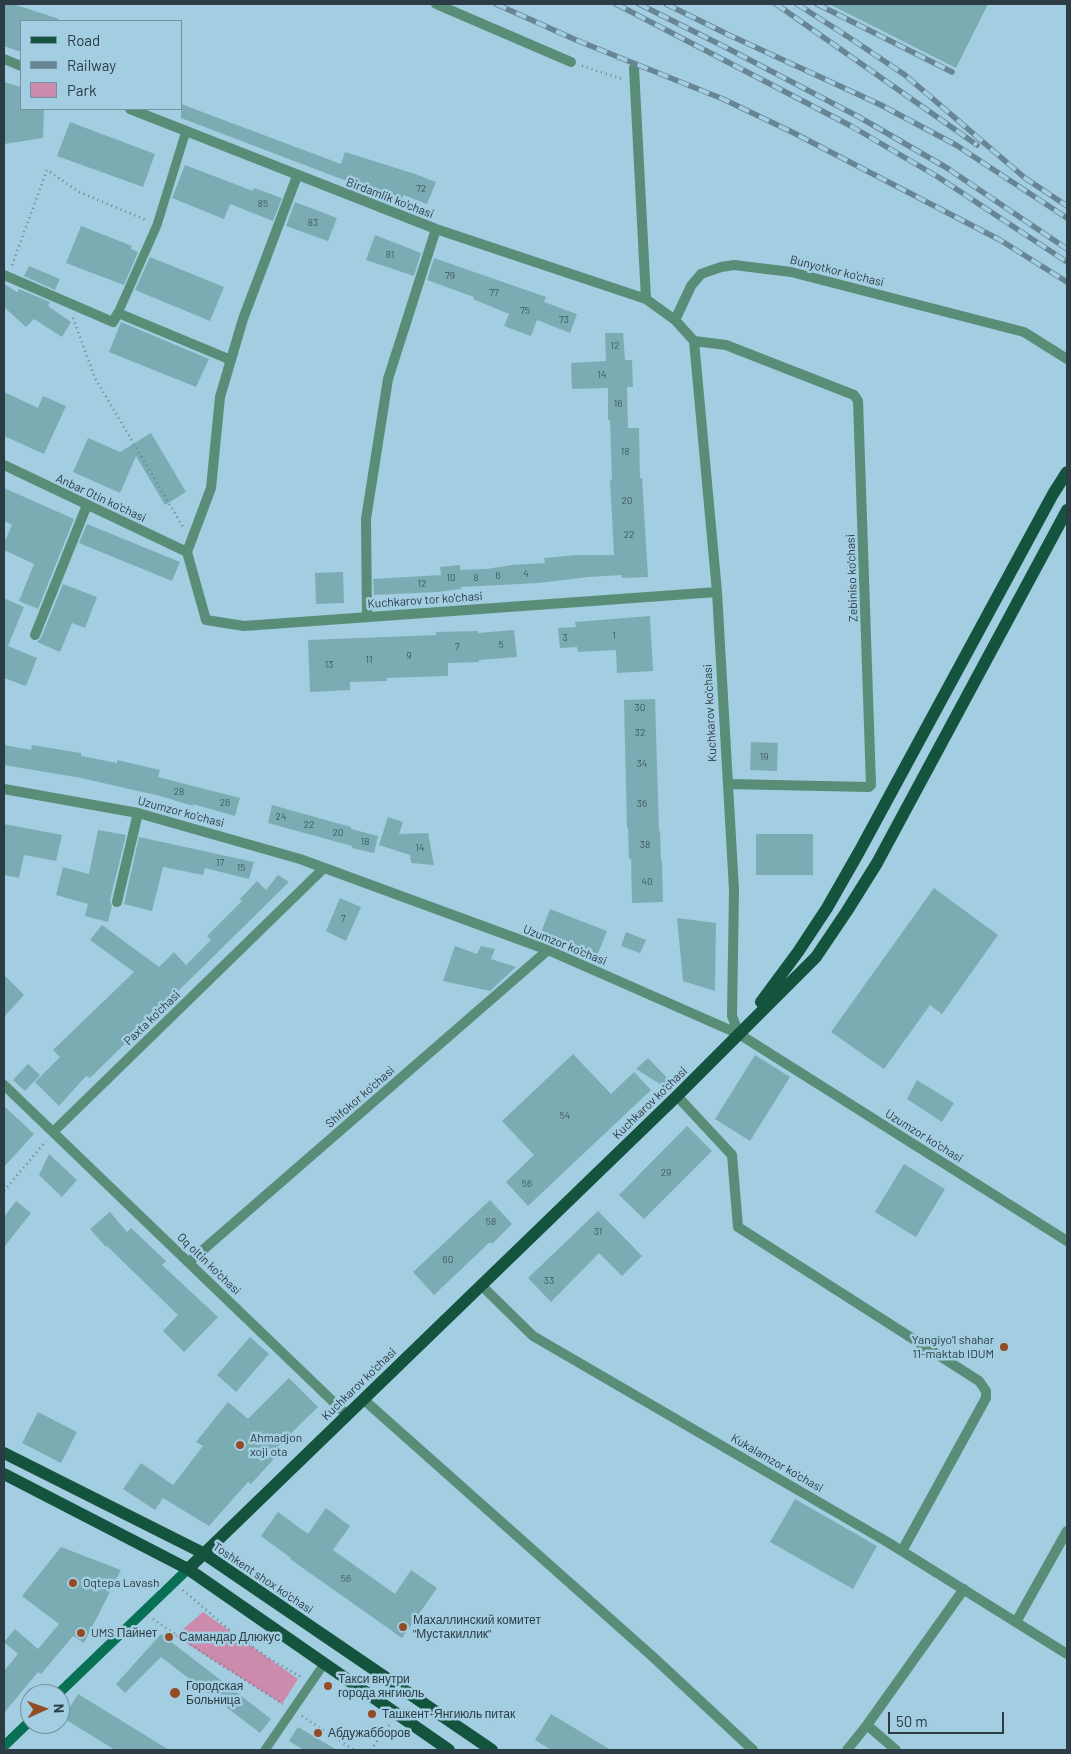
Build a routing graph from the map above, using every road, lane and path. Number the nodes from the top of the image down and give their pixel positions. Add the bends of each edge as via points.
1 (436, 4) edge
2 (4, 59) edge
3 (571, 62) joint
4 (20, 66) edge
5 (634, 68) dead end
6 (635, 84) junction
7 (133, 110) edge
8 (186, 131) junction
9 (297, 176) junction
10 (156, 225) junction
11 (436, 229) junction
12 (6, 276) edge
13 (646, 299) junction
14 (68, 302) junction
15 (118, 313) junction
16 (675, 320) junction
17 (694, 341) junction
18 (1067, 359) edge
19 (231, 360) junction
20 (4, 465) edge
21 (1067, 472) edge
22 (88, 505) junction
23 (1067, 510) edge
24 (191, 542) junction
25 (187, 552) junction
26 (717, 592) junction
27 (367, 617) junction
28 (35, 635) dead end
29 (728, 784) junction
30 (4, 789) edge
31 (138, 813) junction
32 (324, 868) junction
33 (117, 902) dead end
34 (548, 950) junction
35 (739, 1034) junction
36 (4, 1085) edge
37 (677, 1096) junction
38 (53, 1132) junction
39 (4, 1191) edge
40 (1067, 1241) edge
41 (189, 1262) junction
42 (482, 1286) junction
43 (363, 1399) junction
44 (347, 1415) junction
45 (4, 1453) edge
46 (4, 1474) edge
47 (1067, 1531) edge
48 (902, 1551) junction
49 (203, 1553) junction
50 (188, 1569) junction
51 (174, 1582) junction
52 (964, 1589) junction
53 (144, 1613) junction
54 (1016, 1622) junction
55 (1067, 1654) edge
56 (324, 1664) junction
57 (311, 1683) junction
58 (69, 1684) edge
59 (292, 1710) junction
60 (396, 1714) junction
61 (867, 1725) junction
62 (20, 1731) edge
63 (4, 1746) edge
64 (265, 1750) edge
65 (354, 1750) edge
66 (371, 1750) edge
67 (449, 1750) edge
68 (492, 1750) edge
69 (753, 1750) edge
70 (847, 1750) edge
71 (896, 1750) edge

1 - 3 street
2 - 4 street
3 - 6 path
5 - 6 street
6 - 13 street
7 - 8 street, Birdamlik ko'chasi
8 - 9 street, Birdamlik ko'chasi
8 - 10 lane
9 - 11 street, Birdamlik ko'chasi
9 - 19 street via 243,319
10 - 12 path via 79,192 47,170
10 - 15 lane
11 - 13 street, Birdamlik ko'chasi
11 - 27 street via 388,378 366,519
12 - 14 street
13 - 16 street
14 - 15 street via 113,322
14 - 24 path via 95,378
15 - 19 street
16 - 17 street
16 - 18 street, Bunyotkor ko'chasi via 691,286 701,274 734,265 792,272 1024,332
17 - 26 street, Kuchkarov ko'chasi
17 - 29 street, Zebiniso ko'chasi via 726,345 854,395 858,401 872,785
19 - 24 street via 220,397 211,488
20 - 22 street, Anbar Otin ko'chasi
21 - 35 main road via 827,908
22 - 25 street, Anbar Otin ko'chasi
22 - 28 street
23 - 35 main road via 877,862 847,911 816,957
24 - 25 street
25 - 27 street, Kuchkarov tor ko'chasi via 206,620 244,626
26 - 27 street, Kuchkarov tor ko'chasi
26 - 29 street, Kuchkarov ko'chasi
29 - 35 street, Kuchkarov ko'chasi via 734,890 732,1016
30 - 31 street, Uzumzor ko'chasi
31 - 32 street, Uzumzor ko'chasi
31 - 33 street
32 - 34 street, Uzumzor ko'chasi
32 - 38 street, Paxta ko'chasi
34 - 35 street, Uzumzor ko'chasi
34 - 41 street, Shifokor ko'chasi
35 - 37 main road, Kuchkarov ko'chasi
35 - 40 street, Uzumzor ko'chasi
36 - 38 street
37 - 42 main road, Kuchkarov ko'chasi
37 - 48 street via 732,1155 738,1227 979,1381 986,1391 986,1398
38 - 39 path
38 - 41 street, Oq oltin ko'chasi
41 - 44 street, Oq oltin ko'chasi
42 - 43 main road, Kuchkarov ko'chasi
42 - 48 street, Kukalamzor ko'chasi via 533,1336
43 - 44 main road, Kuchkarov ko'chasi
43 - 69 street
44 - 49 main road, Kuchkarov ko'chasi
45 - 49 main road, Toshkent shox ko'chasi
46 - 50 main road
47 - 54 street
48 - 52 street, Kukalamzor ko'chasi
49 - 50 main road, Kuchkarov ko'chasi
49 - 68 main road, Toshkent shox ko'chasi
50 - 51 main road, Kuchkarov ko'chasi
50 - 56 main road
51 - 53 main road, Kuchkarov ko'chasi
51 - 57 path via 233,1633
52 - 54 street, Kukalamzor ko'chasi
52 - 61 street
53 - 58 main road, Kuchkarov ko'chasi
53 - 59 path
54 - 55 street, Kukalamzor ko'chasi
56 - 57 lane
56 - 60 main road
57 - 59 lane
59 - 64 lane
59 - 65 path
60 - 66 path
60 - 67 main road
61 - 70 street
61 - 71 street
62 - 63 main road

